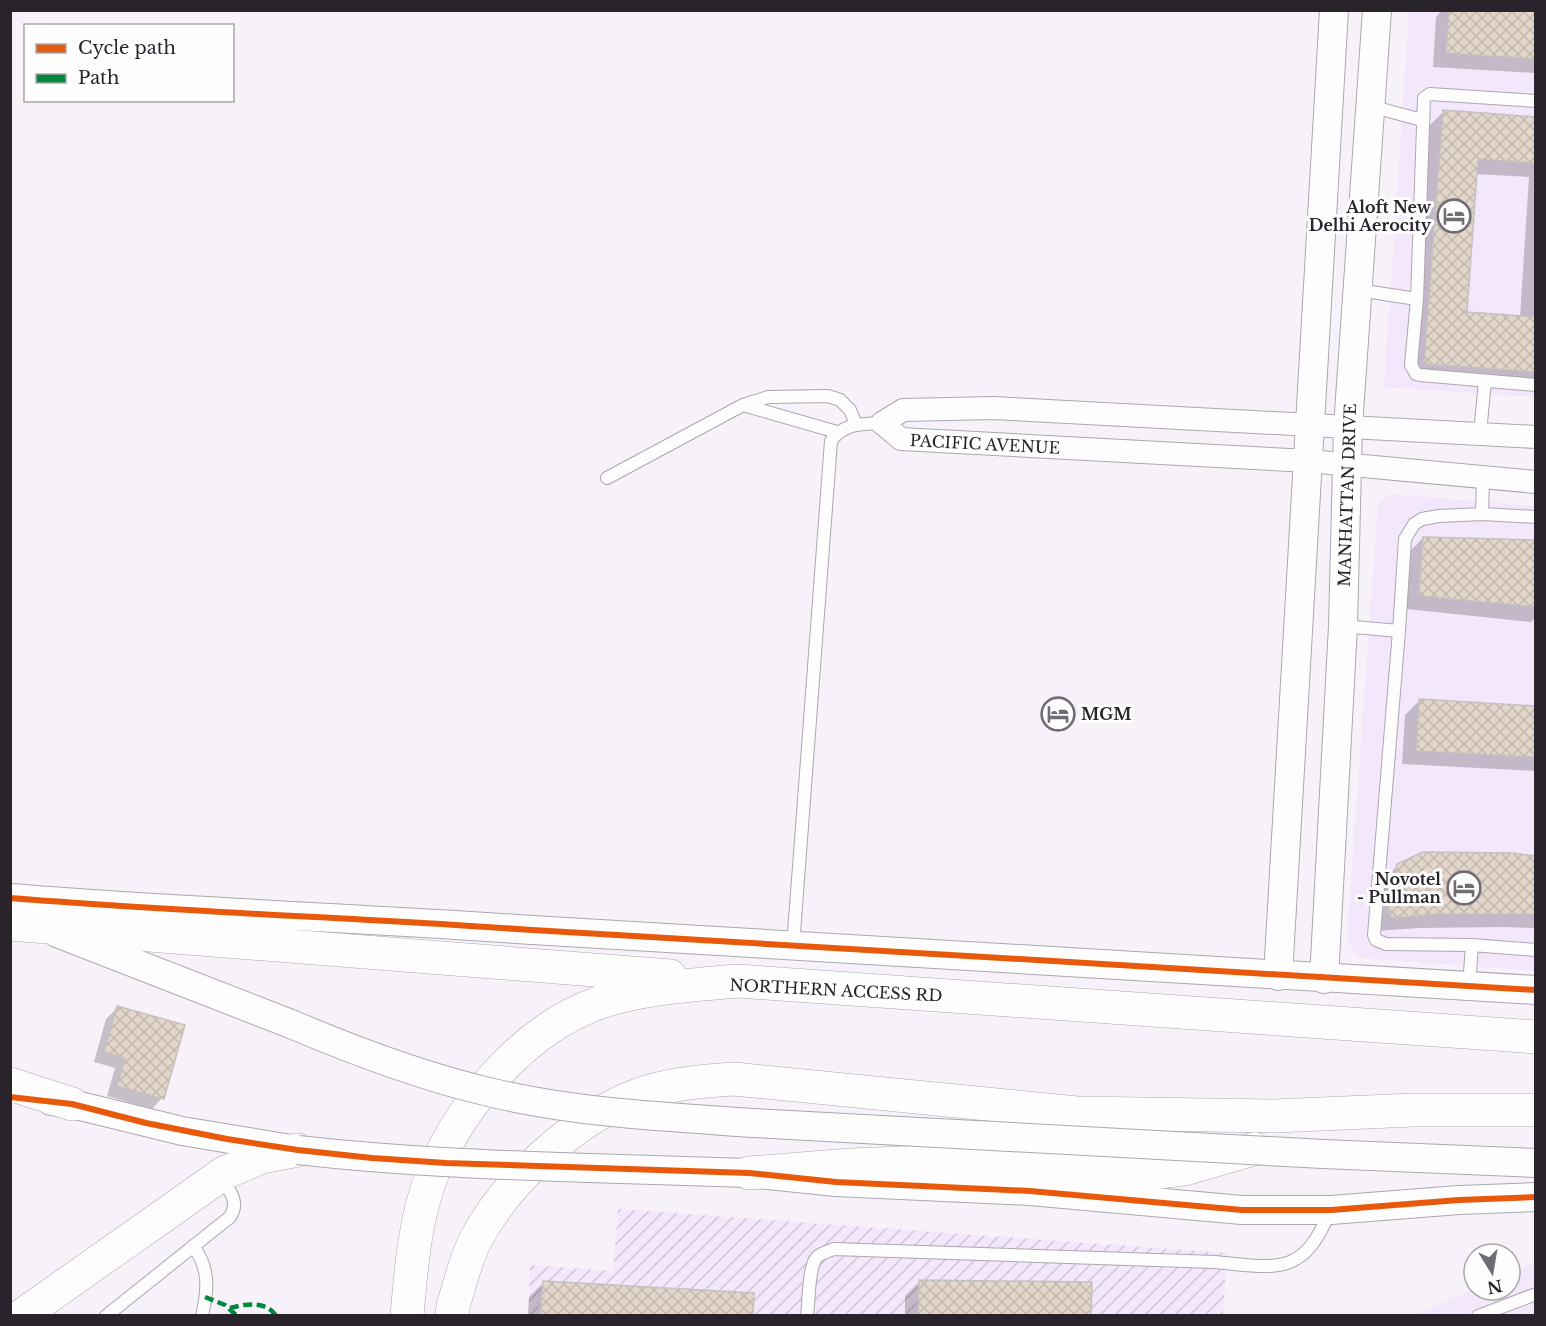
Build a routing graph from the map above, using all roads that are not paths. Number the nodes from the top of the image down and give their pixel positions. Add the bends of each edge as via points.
1 (1334, 10) edge
2 (1377, 10) edge
3 (1536, 101) edge
4 (1370, 106) junction
5 (1422, 120) junction
6 (1358, 290) junction
7 (1417, 299) junction
8 (1485, 381) junction
9 (1536, 385) edge
10 (743, 405) junction
11 (882, 423) junction
12 (856, 424) junction
13 (1311, 424) junction
14 (1348, 427) junction
15 (837, 432) junction
16 (1480, 433) junction
17 (1536, 437) edge
18 (1309, 461) junction
19 (1346, 466) junction
20 (608, 478) dead end
21 (1483, 478) junction
22 (1536, 482) edge
23 (1482, 514) junction
24 (1536, 517) edge
25 (1343, 626) junction
26 (1399, 631) junction
27 (10, 898) edge
28 (24, 925) edge
29 (1472, 945) junction
30 (793, 946) junction
31 (1536, 950) edge
32 (1278, 976) junction
33 (1324, 979) junction
34 (737, 981) junction
35 (1469, 987) junction
36 (1536, 990) edge
37 (1536, 1037) edge
38 (10, 1084) edge
39 (10, 1097) edge
40 (72, 1104) junction
41 (1536, 1110) edge
42 (1325, 1114) junction
43 (298, 1150) junction
44 (1536, 1162) edge
45 (749, 1173) junction
46 (219, 1176) junction
47 (1536, 1197) edge
48 (1331, 1210) junction
49 (192, 1246) junction
50 (1536, 1294) edge
51 (21, 1316) edge
52 (106, 1316) edge
53 (202, 1316) edge
54 (407, 1316) edge
55 (452, 1316) edge
56 (807, 1316) edge
57 (1478, 1316) edge

1 - 13 street
2 - 4 street, MANHATTAN DRIVE
3 - 5 lane via 1430,94 1423,100
4 - 5 lane
4 - 6 street, MANHATTAN DRIVE
5 - 7 lane
6 - 7 lane
6 - 14 street, MANHATTAN DRIVE
7 - 8 lane via 1412,365 1416,374
8 - 9 lane
8 - 16 lane
10 - 12 lane via 768,397 828,396 840,400
10 - 15 lane
10 - 20 lane
11 - 12 lane
11 - 13 street, PACIFIC AVENUE via 903,410 993,408
11 - 18 street, PACIFIC AVENUE via 901,439
12 - 15 lane
13 - 14 street, PACIFIC AVENUE
13 - 18 street
14 - 16 street, PACIFIC AVENUE
14 - 19 street, MANHATTAN DRIVE
15 - 30 lane via 831,441
16 - 17 street, PACIFIC AVENUE
18 - 19 street, PACIFIC AVENUE
18 - 32 street
19 - 21 street, PACIFIC AVENUE
19 - 25 street, MANHATTAN DRIVE
21 - 22 street, PACIFIC AVENUE
21 - 23 lane
23 - 24 lane
23 - 26 lane via 1422,519 1408,531
25 - 26 lane
25 - 33 street, MANHATTAN DRIVE
26 - 29 lane via 1374,935 1386,944
27 - 30 street
28 - 34 main road
28 - 44 street, bridge via 446,1082 562,1105 731,1122
29 - 31 lane
29 - 35 lane
30 - 32 street
32 - 33 street
33 - 35 street
34 - 37 main road, NORTHERN ACCESS RD
34 - 54 main road, NORTHERN ACCESS RD via 674,987 599,1003 563,1019 529,1042 473,1104 433,1173 421,1210
35 - 36 street
38 - 40 main road
39 - 40 street
40 - 43 street via 182,1131
41 - 42 main road
42 - 45 main road via 1274,1142 1235,1156 1154,1173 925,1162
42 - 55 main road via 1077,1113 734,1079 668,1086 629,1099 585,1123 517,1182 475,1241
43 - 45 street, bridge via 435,1162
43 - 46 main road via 262,1157
45 - 48 street via 836,1182 1030,1191 1242,1210
46 - 49 lane via 233,1196 234,1211
46 - 51 main road
47 - 48 street
48 - 56 lane via 1304,1255 1266,1267 834,1249 814,1260
49 - 52 lane
49 - 53 lane via 204,1263
50 - 57 lane

